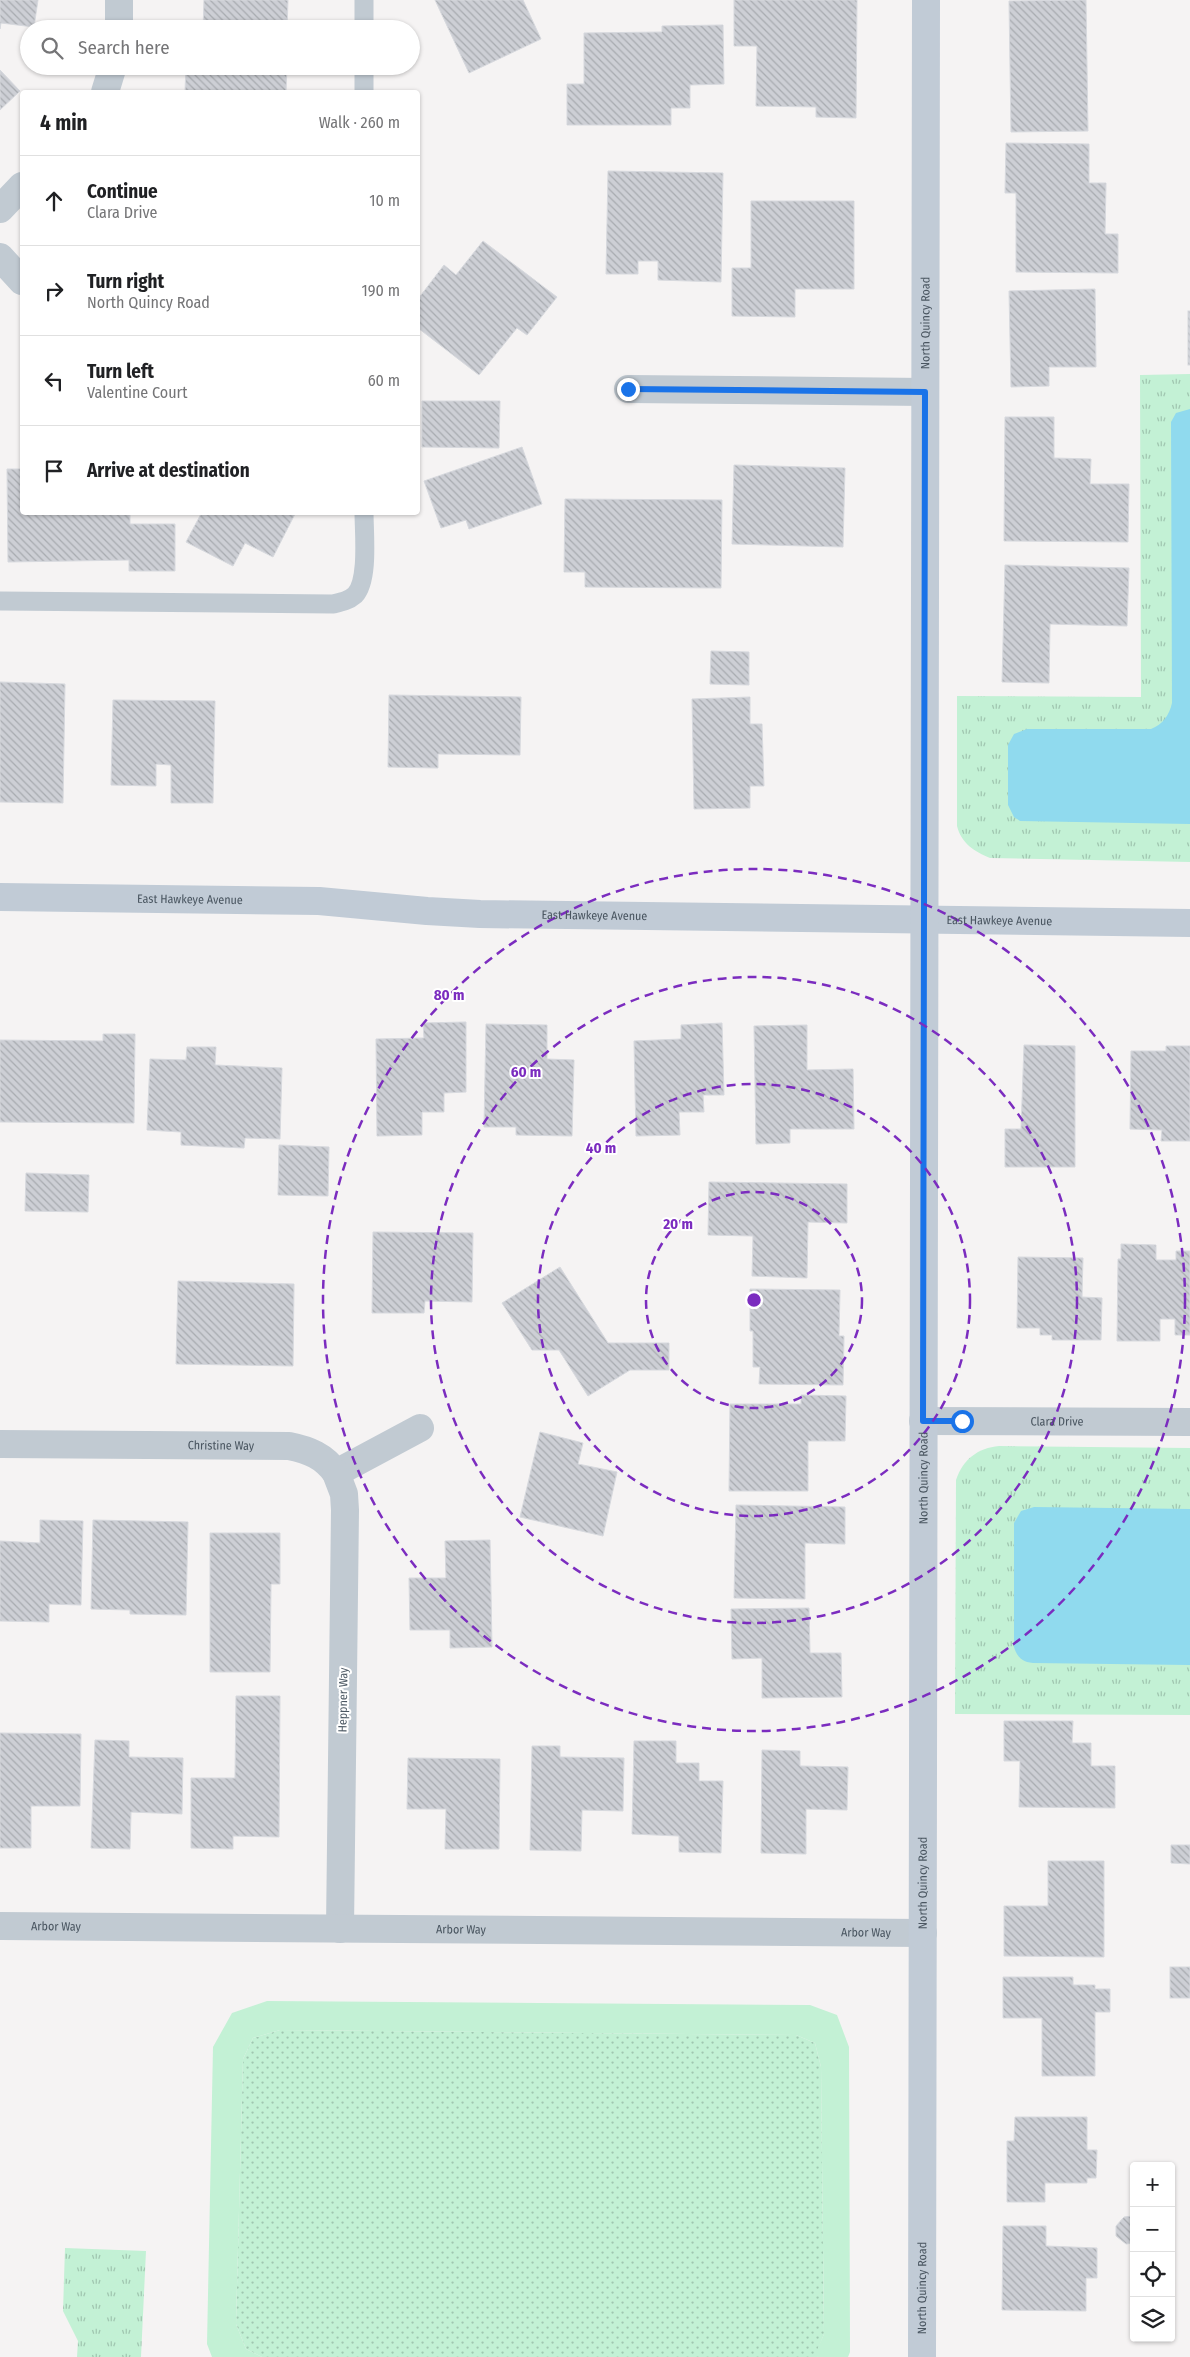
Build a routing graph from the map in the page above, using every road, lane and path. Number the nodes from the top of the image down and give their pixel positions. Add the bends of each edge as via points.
1 (119, 0) edge
2 (364, 0) edge
3 (926, 0) edge
4 (119, 20) edge
5 (364, 20) edge
6 (110, 75) edge
7 (364, 75) edge
8 (106, 90) edge
9 (364, 90) edge
10 (20, 188) edge
11 (0, 208) edge
12 (0, 258) edge
13 (20, 279) edge
14 (628, 389) dead end
15 (925, 392) junction
16 (364, 515) edge
17 (0, 602) edge
18 (0, 897) edge
19 (924, 920) junction
20 (1190, 923) edge
21 (923, 1421) junction
22 (1190, 1422) edge
23 (420, 1428) dead end
24 (0, 1444) edge
25 (336, 1473) junction
26 (0, 1926) edge
27 (340, 1929) junction
28 (923, 1933) junction
29 (922, 2357) edge

1 - 4 street
2 - 5 lane
3 - 15 street, North Quincy Road
6 - 8 street
7 - 9 lane
10 - 11 street
12 - 13 street
14 - 15 street
15 - 19 street, North Quincy Road
16 - 17 lane via 362,582 356,594 346,602
18 - 19 street, East Hawkeye Avenue via 319,901 480,914
19 - 20 street, East Hawkeye Avenue
19 - 21 street, North Quincy Road
21 - 22 street, Clara Drive
21 - 28 street, North Quincy Road
23 - 25 street
24 - 25 street, Christine Way via 289,1446 319,1455
25 - 27 street, Heppner Way via 344,1494 345,1510
26 - 27 street, Arbor Way
27 - 28 street, Arbor Way
28 - 29 street, North Quincy Road

